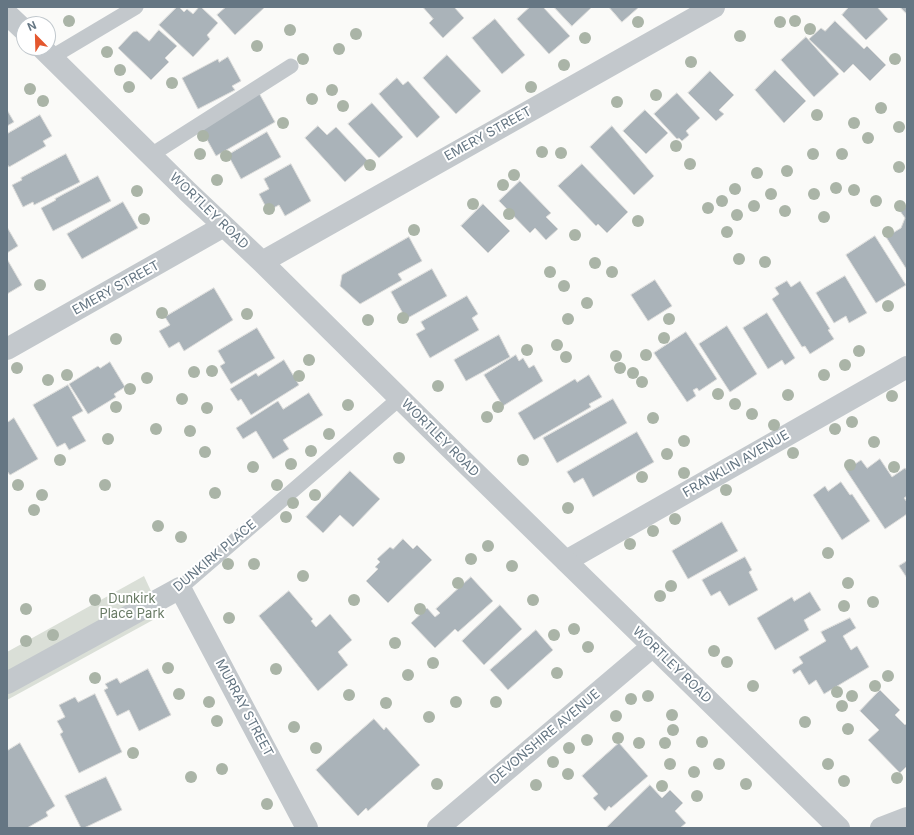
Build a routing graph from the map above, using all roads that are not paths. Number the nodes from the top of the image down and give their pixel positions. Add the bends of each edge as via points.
1 (136, 7) edge
2 (714, 7) edge
3 (7, 14) edge
4 (16, 22) edge
5 (56, 48) edge
6 (50, 56) edge
7 (291, 66) dead end
8 (151, 155) junction
9 (224, 226) junction
10 (262, 262) junction
11 (7, 349) edge
12 (907, 367) edge
13 (400, 398) junction
14 (566, 561) junction
15 (180, 588) junction
16 (653, 646) junction
17 (7, 683) edge
18 (907, 818) edge
19 (307, 828) edge
20 (438, 828) edge
21 (838, 828) edge
22 (881, 828) edge

1 - 5 lane
2 - 10 street, EMERY STREET
3 - 4 street
6 - 8 street, WORTLEY ROAD
7 - 8 lane
8 - 9 street, WORTLEY ROAD
9 - 10 street, WORTLEY ROAD
9 - 11 street, EMERY STREET
10 - 13 street, WORTLEY ROAD
12 - 14 street, FRANKLIN AVENUE
13 - 14 street, WORTLEY ROAD
13 - 15 lane, DUNKIRK PLACE
14 - 16 street, WORTLEY ROAD
15 - 17 street, DUNKIRK PLACE
15 - 19 street, MURRAY STREET
16 - 20 street, DEVONSHIRE AVENUE
16 - 21 street, WORTLEY ROAD
18 - 22 street

